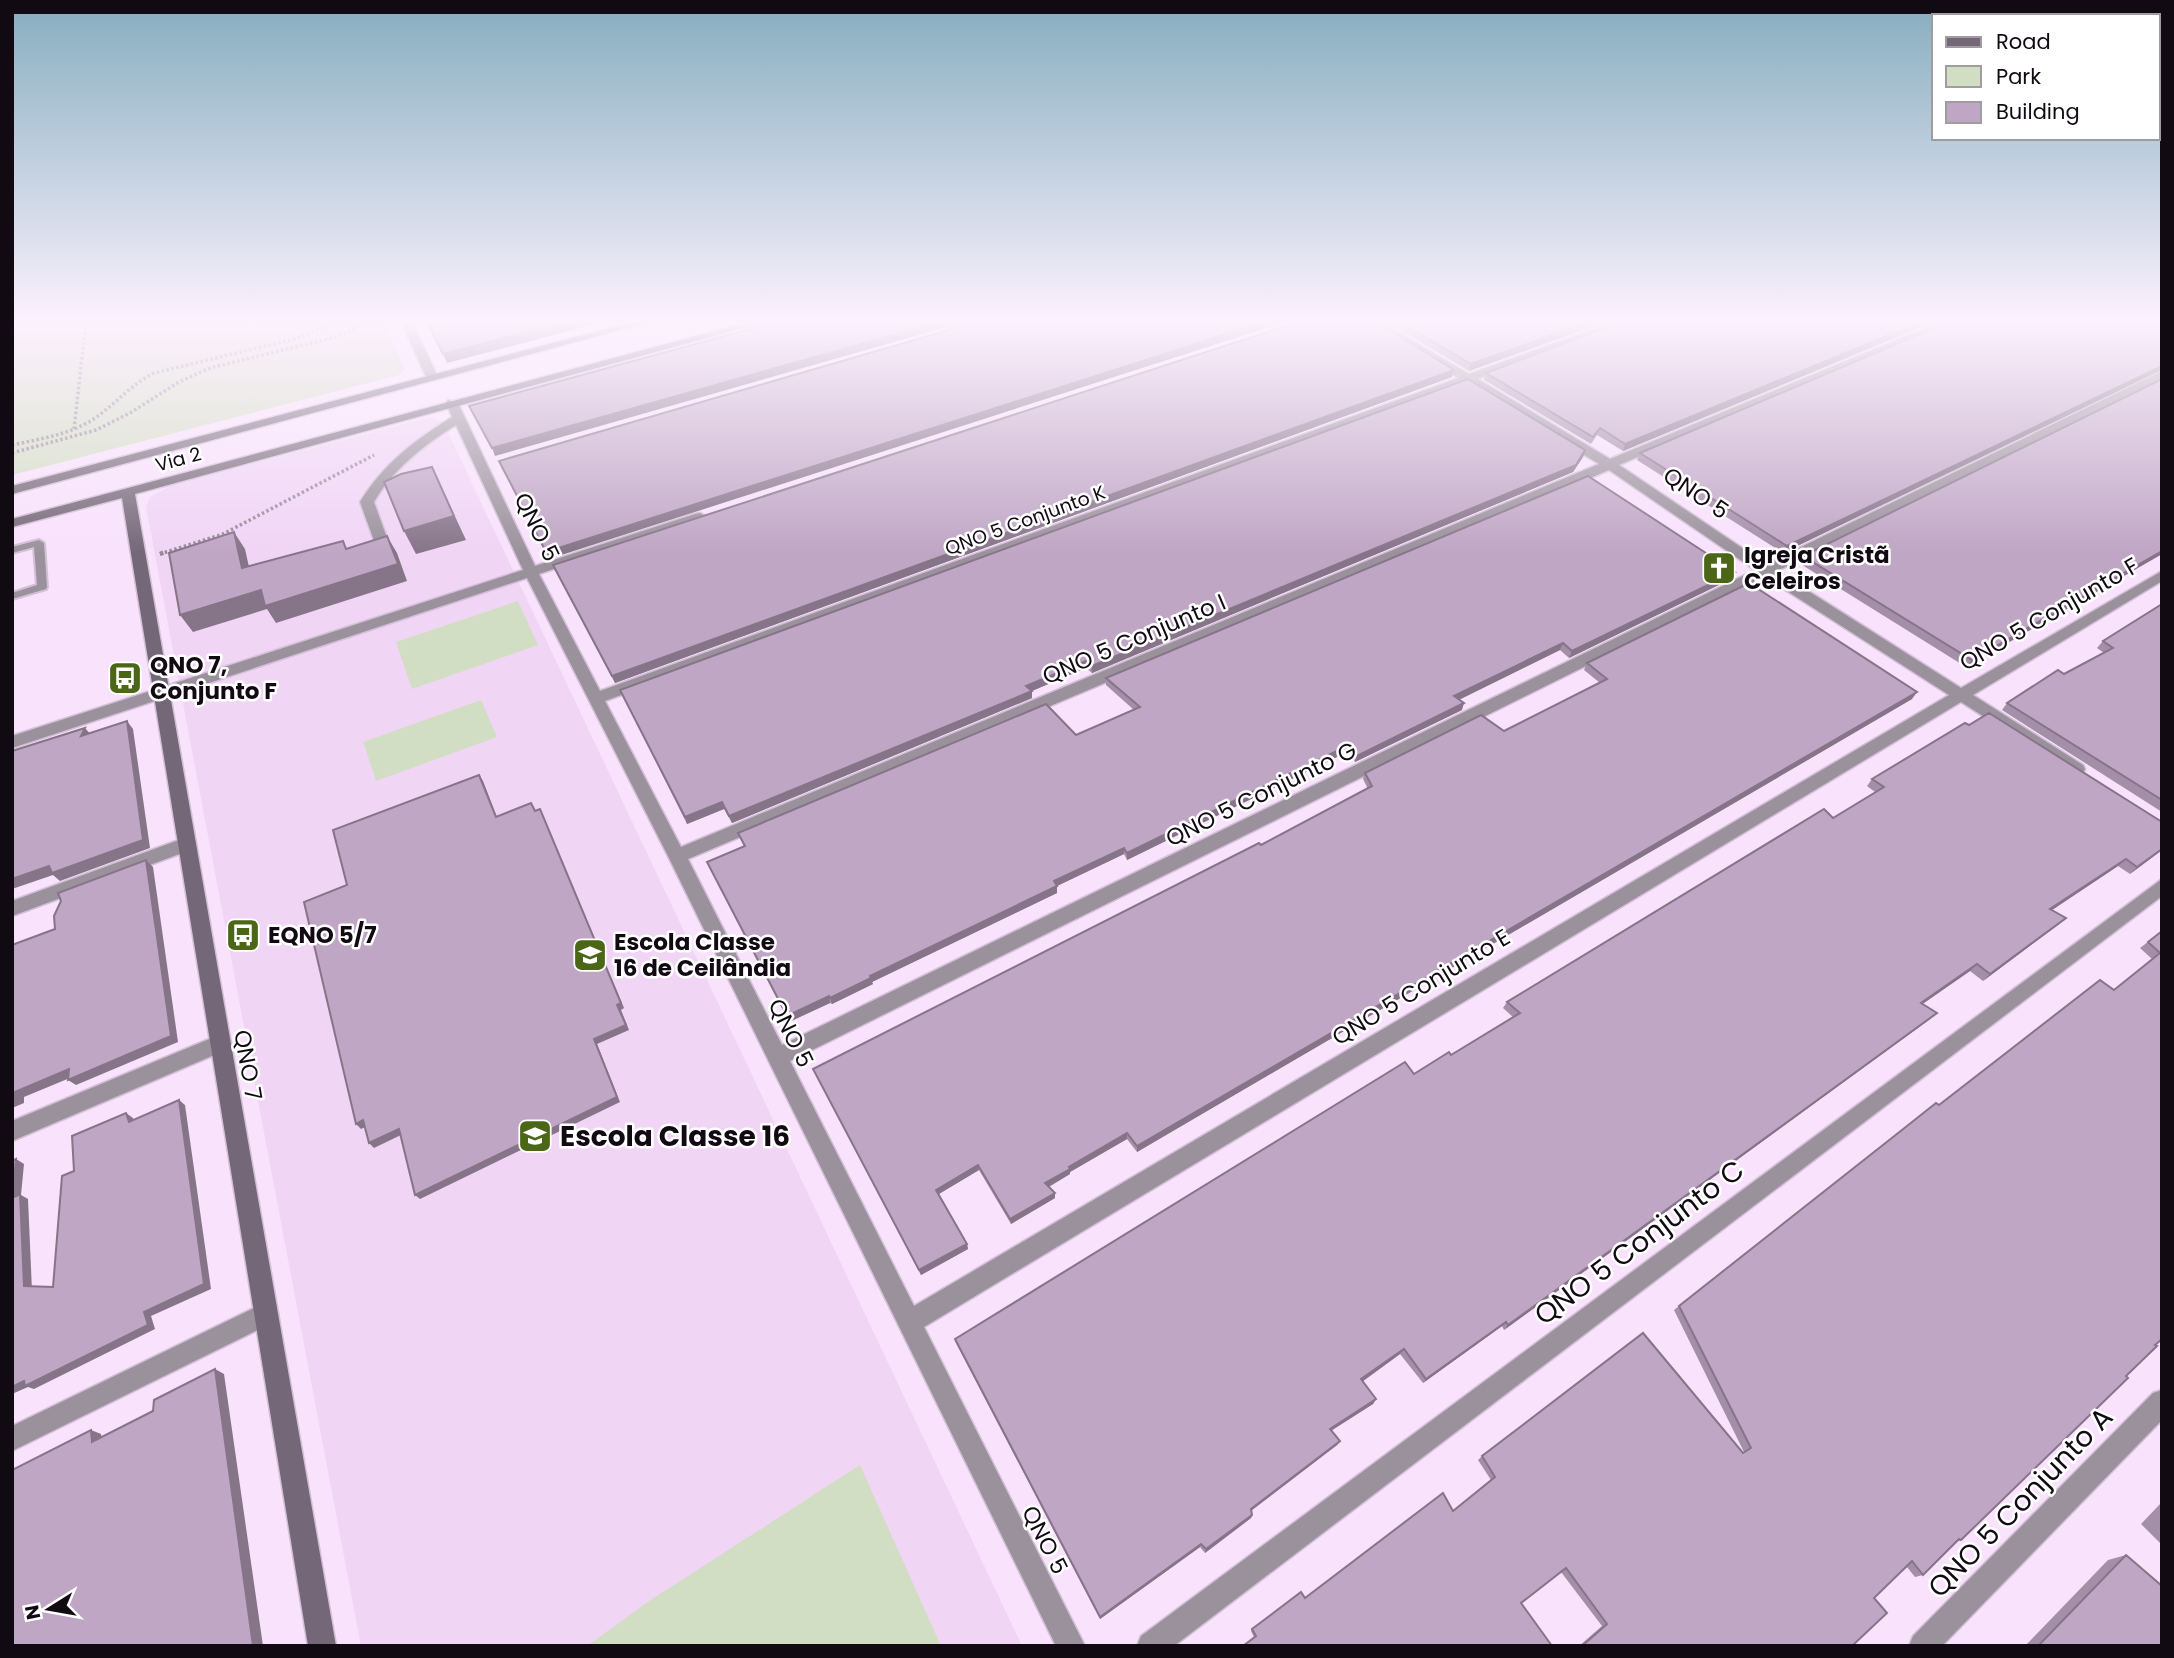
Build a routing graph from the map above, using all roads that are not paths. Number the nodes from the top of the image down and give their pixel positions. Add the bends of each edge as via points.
1 (349, 399) edge
2 (495, 399) edge
3 (1405, 399) edge
4 (1503, 399) edge
5 (1763, 399) edge
6 (2111, 399) edge
7 (455, 411) junction
8 (1609, 464) junction
9 (12, 490) edge
10 (128, 493) junction
11 (718, 512) edge
12 (12, 523) edge
13 (383, 546) edge
14 (12, 550) edge
15 (1765, 570) junction
16 (531, 572) junction
17 (2162, 575) edge
18 (12, 596) edge
19 (161, 692) junction
20 (1960, 693) junction
21 (596, 698) junction
22 (12, 742) edge
23 (2094, 780) edge
24 (187, 844) junction
25 (677, 856) junction
26 (2162, 886) edge
27 (12, 909) edge
28 (219, 1044) junction
29 (776, 1058) junction
30 (12, 1131) edge
31 (266, 1314) junction
32 (908, 1322) junction
33 (2162, 1402) edge
34 (12, 1439) edge
35 (322, 1646) edge
36 (1071, 1646) edge
37 (1151, 1646) edge
38 (1923, 1646) edge

1 - 9 main road, Via 2
2 - 7 main road, Via 2
3 - 21 street, QNO 5 Conjunto K
4 - 8 street, QNO 5
5 - 8 street, QNO 5 Conjunto I
6 - 15 street, QNO 5 Conjunto G
7 - 10 main road, Via 2
7 - 13 street via 381,478 367,502
7 - 16 street, QNO 5 via 488,466
8 - 15 street, QNO 5
8 - 25 street, QNO 5 Conjunto I
10 - 12 main road, Via 2
10 - 19 main road, QNO 7
11 - 16 street
14 - 18 lane via 39,543 42,587
15 - 20 street, QNO 5
15 - 29 street, QNO 5 Conjunto G
16 - 19 street
16 - 21 street, QNO 5
17 - 20 street, QNO 5 Conjunto F
19 - 22 street
19 - 24 main road, QNO 7
20 - 23 street, QNO 5
20 - 32 street, QNO 5 Conjunto E
21 - 25 street, QNO 5
24 - 27 street
24 - 28 main road, QNO 7
25 - 29 street, QNO 5
26 - 37 street, QNO 5 Conjunto C
28 - 30 street
28 - 31 main road, QNO 7
29 - 32 street, QNO 5
31 - 34 street
31 - 35 main road, QNO 7
32 - 36 street, QNO 5
33 - 38 street, QNO 5 Conjunto A

